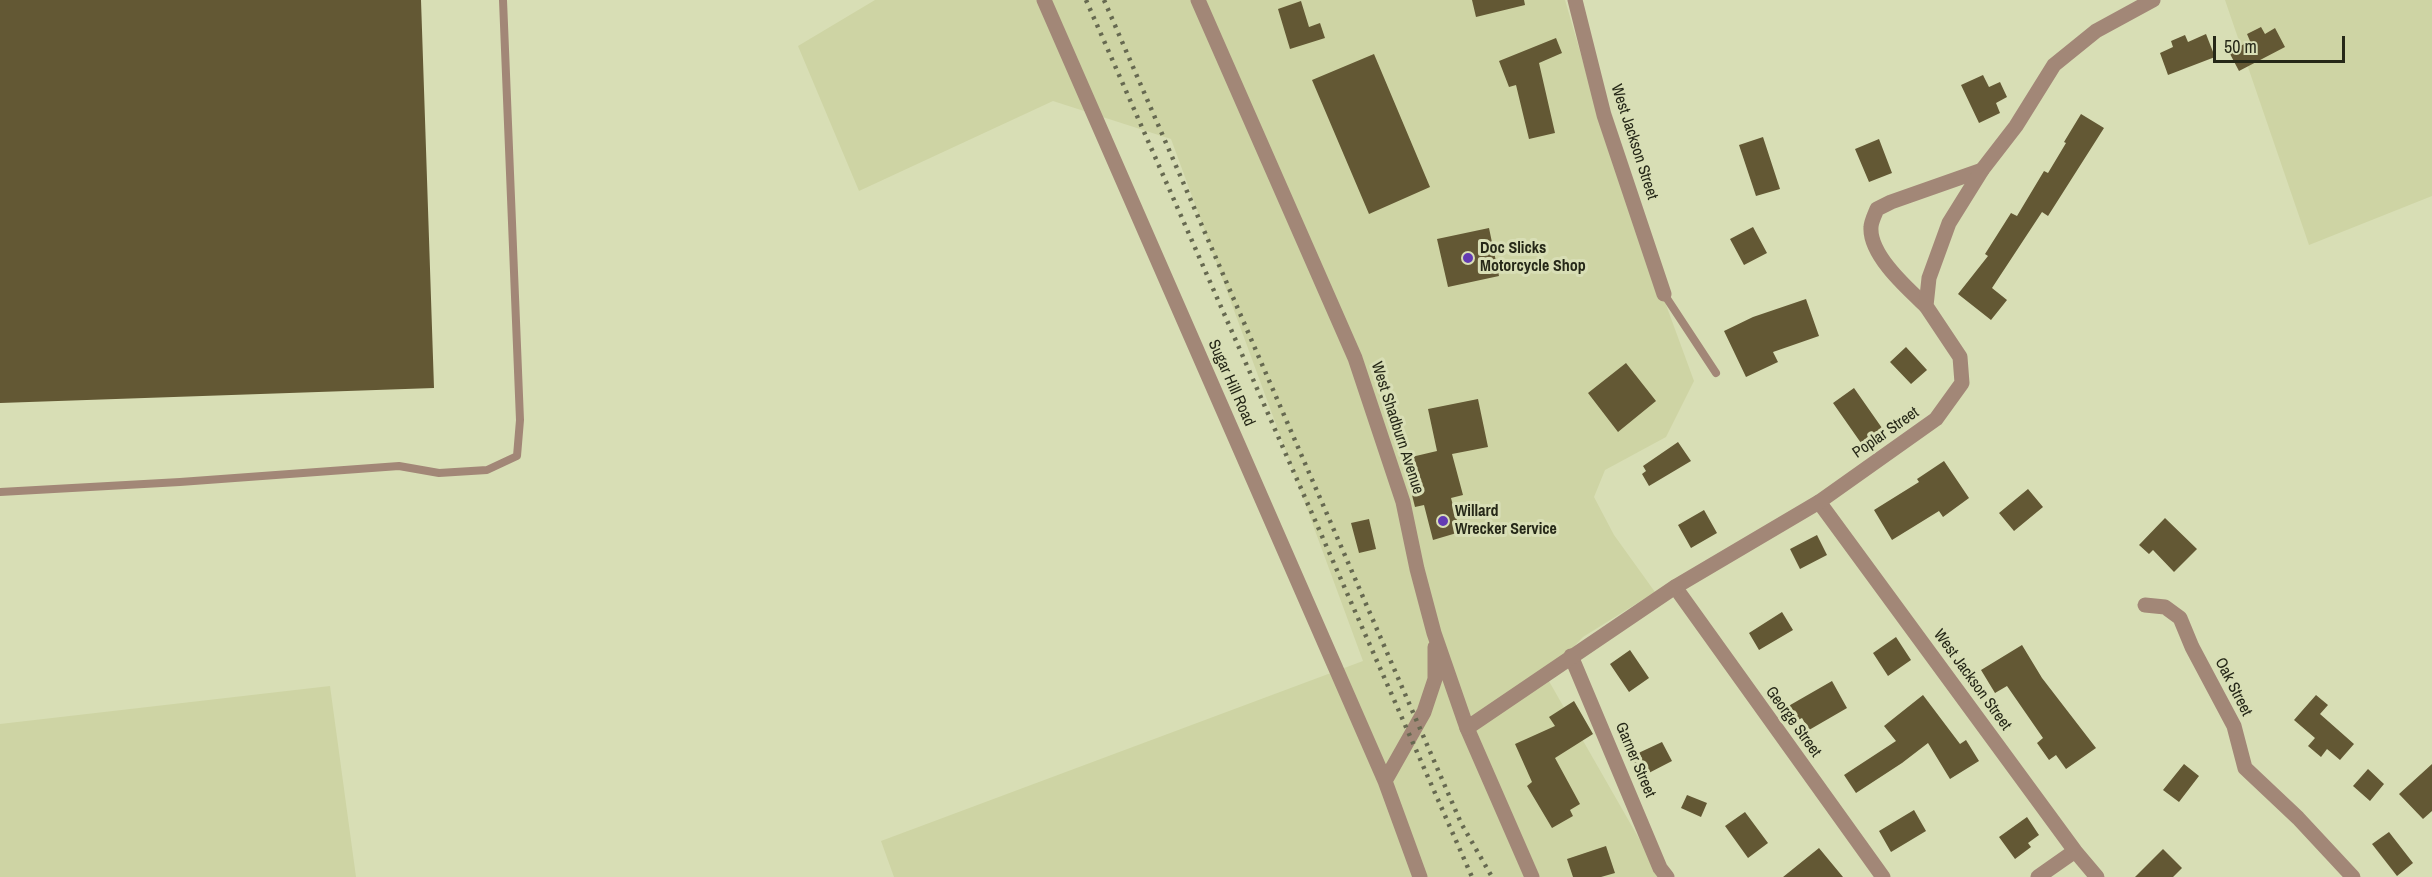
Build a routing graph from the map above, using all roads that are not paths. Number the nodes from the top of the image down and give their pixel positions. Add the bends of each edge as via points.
1 (503, 0) edge
2 (1044, 0) edge
3 (1198, 0) edge
4 (1575, 0) edge
5 (2153, 0) edge
6 (1982, 170) junction
7 (1664, 294) joint
8 (1926, 306) junction
9 (1716, 373) dead end
10 (0, 492) edge
11 (1820, 502) junction
12 (1675, 587) junction
13 (2145, 605) dead end
14 (1434, 633) junction
15 (1571, 656) junction
16 (1467, 728) junction
17 (1385, 781) junction
18 (2075, 851) junction
19 (1420, 877) edge
20 (1532, 877) edge
21 (1667, 877) edge
22 (1883, 877) edge
23 (2038, 877) edge
24 (2097, 877) edge
25 (2353, 877) edge

1 - 10 lane via 520,420 518,456 487,470 439,473 399,466
2 - 17 street, Sugar Hill Road
3 - 14 street, West Shadburn Avenue via 1355,358 1403,502
4 - 7 street, West Jackson Street via 1604,115
5 - 6 street via 2096,32 2054,65 2016,126
6 - 8 street via 1949,223 1929,278
6 - 8 street, Poplar Street via 1877,209 1870,227 1877,252
7 - 9 lane
8 - 11 street, Poplar Street via 1960,357 1962,383 1936,419
11 - 12 street, Poplar Street
11 - 18 street, West Jackson Street
12 - 15 street, Poplar Street
12 - 22 street, George Street
13 - 25 street, Oak Street via 2165,607 2180,618 2234,726 2245,768
14 - 16 street, West Shadburn Avenue
14 - 17 street via 1435,679 1424,712
15 - 16 street, Poplar Street
15 - 21 street, Garner Street
16 - 20 street, West Shadburn Avenue
17 - 19 street, Sugar Hill Road
18 - 23 street
18 - 24 street, West Jackson Street

